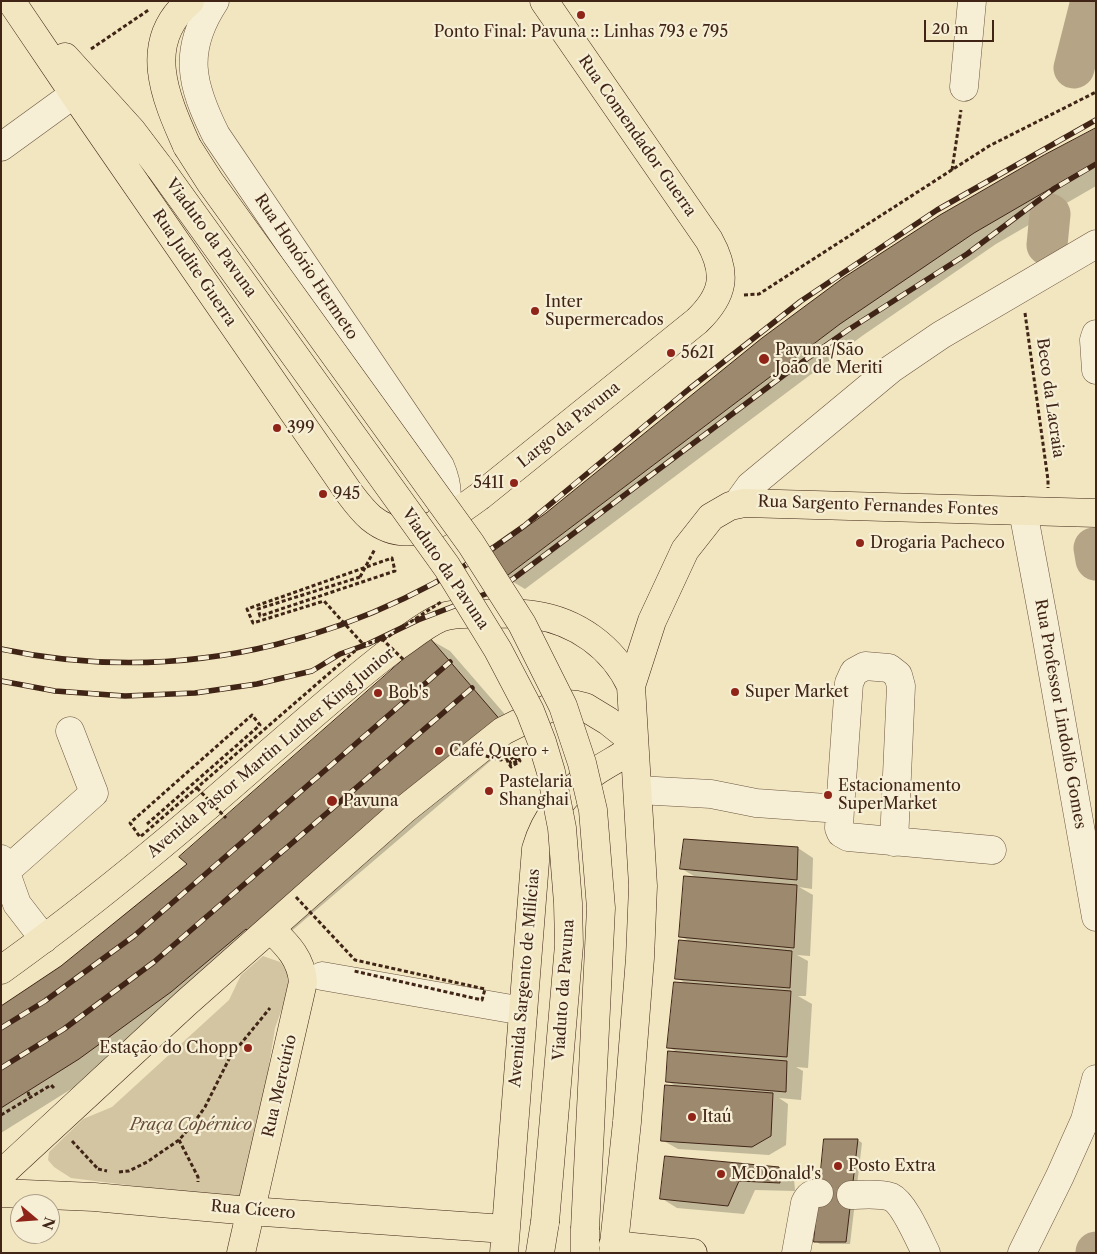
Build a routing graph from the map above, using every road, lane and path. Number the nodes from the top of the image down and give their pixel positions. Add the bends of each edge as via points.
1 (12, 1) edge
2 (190, 1) edge
3 (215, 1) edge
4 (544, 1) edge
5 (972, 1) edge
6 (152, 7) dead end
7 (68, 59) junction
8 (964, 87) joint
9 (1095, 92) edge
10 (74, 94) junction
11 (1, 147) edge
12 (952, 170) junction
13 (1096, 244) edge
14 (720, 285) junction
15 (1021, 288) junction
16 (1096, 334) edge
17 (1096, 370) edge
18 (737, 504) junction
19 (1039, 511) junction
20 (1096, 513) edge
21 (437, 525) junction
22 (386, 527) junction
23 (532, 614) junction
24 (363, 644) junction
25 (404, 660) dead end
26 (631, 686) junction
27 (547, 708) junction
28 (70, 731) dead end
29 (634, 746) junction
30 (467, 750) dead end
31 (520, 753) dead end
32 (197, 788) junction
33 (638, 800) junction
34 (840, 809) junction
35 (226, 818) dead end
36 (147, 824) dead end
37 (894, 842) junction
38 (992, 850) dead end
39 (3, 866) edge
40 (296, 897) dead end
41 (1096, 917) edge
42 (271, 929) junction
43 (44, 939) junction
44 (1, 970) edge
45 (354, 970) dead end
46 (322, 976) dead end
47 (273, 1005) dead end
48 (522, 1011) junction
49 (1096, 1080) edge
50 (51, 1085) dead end
51 (28, 1092) dead end
52 (30, 1098) junction
53 (1, 1115) edge
54 (70, 1138) dead end
55 (179, 1140) junction
56 (98, 1169) junction
57 (1, 1174) edge
58 (1, 1193) edge
59 (818, 1193) dead end
60 (851, 1195) dead end
61 (94, 1197) junction
62 (195, 1205) junction
63 (250, 1211) junction
64 (504, 1241) edge
65 (585, 1241) edge
66 (613, 1249) edge
67 (241, 1253) edge
68 (540, 1253) edge
69 (693, 1253) edge
70 (796, 1253) edge
71 (926, 1253) edge
72 (1022, 1253) edge

1 - 7 main road, Viaduto da Pavuna
1 - 10 main road, Rua Judite Guerra
2 - 65 main road, Viaduto da Pavuna, bridge via 171,22 162,45 161,58 171,111 187,146 471,544 522,624 563,706 582,763 593,810 601,908
3 - 21 street, Rua Honório Hermeto via 200,28 194,57 194,79 206,115 440,466 447,493
4 - 14 main road, Rua Comendador Guerra via 710,240 716,253
5 - 8 street
6 - 7 path via 95,48
7 - 68 main road, Viaduto da Pavuna, bridge via 160,168 447,567 498,650 530,711 551,772 562,828 570,945
8 - 12 path
9 - 12 path via 990,146
10 - 11 street
10 - 22 main road, Rua Judite Guerra via 344,487 371,518
12 - 14 path via 759,294
13 - 15 street
14 - 21 main road, Largo da Pavuna via 710,308 697,322 480,496
15 - 18 street via 891,369 750,486
15 - 19 path, Beco da Lacraia via 1048,480
16 - 17 street
18 - 19 main road, Rua Sargento Fernandes Fontes
18 - 26 main road, Rua Sargento Fernandes Fontes via 711,517 685,550 650,628
19 - 20 main road, Rua Sargento Fernandes Fontes
19 - 41 street, Rua Professor Lindolfo Gomes via 1044,623
21 - 22 main road, Largo da Pavuna via 404,532
22 - 24 path, bridge via 360,577 258,609 260,616 395,571 392,558 247,609 254,623 324,601
23 - 26 main road via 569,625 588,635 613,657
23 - 27 main road via 547,667
23 - 43 main road, Avenida Pastor Martin Luther King Junior via 466,614 442,617 428,624 360,673 194,818
24 - 25 path, bridge via 383,640
24 - 32 path, bridge
26 - 29 main road
27 - 29 main road via 566,704 585,707 608,721
27 - 42 main road via 503,731 412,802
28 - 39 street via 94,793
29 - 33 main road
29 - 48 main road, Avenida Sargento de Milícias via 572,790 555,808 539,838
30 - 31 path, bridge via 501,760 515,752 520,761 511,767 506,760 514,755 517,761 511,764 509,760
32 - 35 path, bridge
32 - 36 path, bridge via 140,837 130,824 252,715 260,725
33 - 34 street via 726,810 756,803
33 - 66 main road via 643,886 640,958
34 - 37 street via 841,833 848,837
34 - 37 street via 849,683 854,672 864,666 889,668 898,675 902,686
37 - 38 street
39 - 43 street via 17,904
40 - 45 path, bridge via 355,960 485,989 482,1000
42 - 57 main road
42 - 63 main road, Rua Mercúrio via 298,959 302,982
43 - 44 main road, Avenida Pastor Martin Luther King Junior
46 - 48 street
47 - 55 path via 230,1057 205,1107
48 - 64 main road, Avenida Sargento de Milícias
49 - 72 street via 1085,1120
50 - 52 path
51 - 52 path
52 - 53 path
54 - 56 path
55 - 56 path via 129,1171
55 - 62 path via 198,1177
56 - 61 path
58 - 61 main road, Rua Cícero
59 - 70 street via 813,1193 805,1203
60 - 71 street via 891,1197 899,1203
61 - 62 main road, Rua Cícero
62 - 63 main road, Rua Cícero
63 - 64 main road, Rua Cícero
63 - 67 main road, Rua Mercúrio
66 - 69 main road

